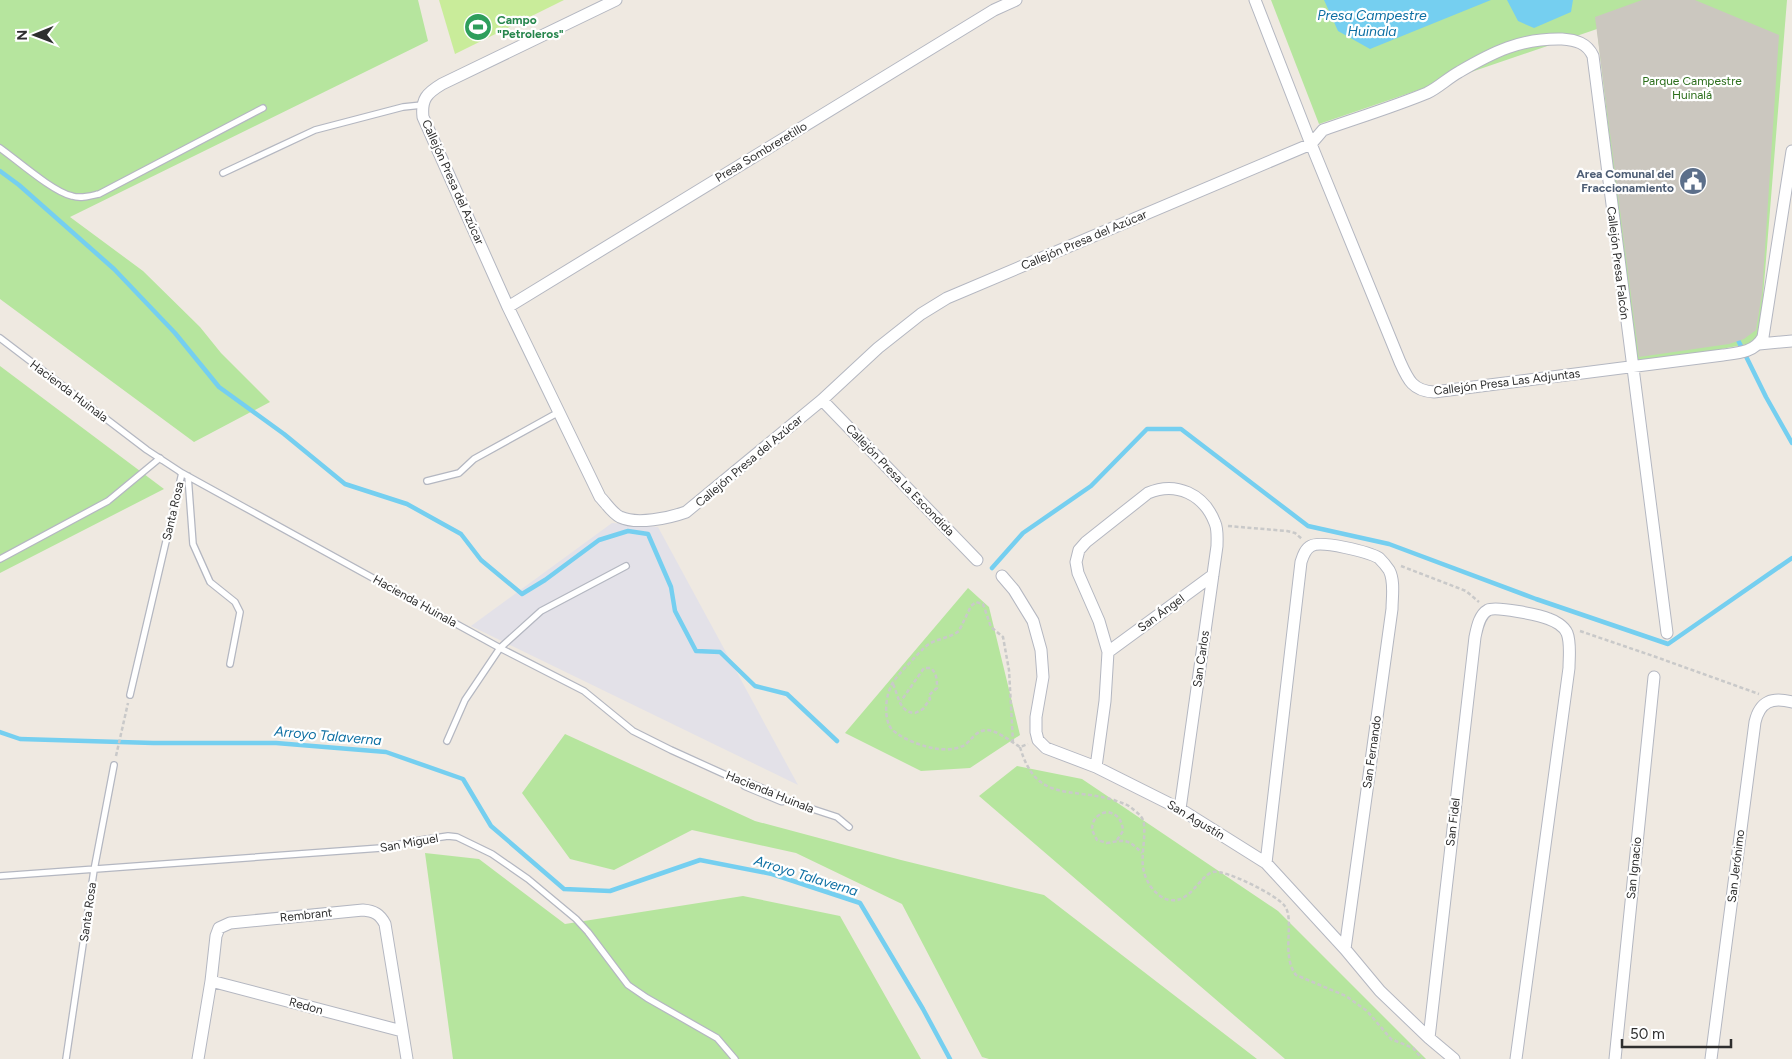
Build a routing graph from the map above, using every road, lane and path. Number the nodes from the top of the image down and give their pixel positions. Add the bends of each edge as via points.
1 (616, 0) edge
2 (1016, 0) edge
3 (1255, 0) edge
4 (422, 105) junction
5 (264, 108) dead end
6 (1311, 144) junction
7 (0, 148) edge
8 (1792, 151) edge
9 (1792, 155) edge
10 (223, 173) dead end
11 (508, 307) junction
12 (0, 338) edge
13 (1792, 341) edge
14 (1759, 344) junction
15 (1632, 366) junction
16 (822, 400) junction
17 (559, 412) junction
18 (160, 458) junction
19 (182, 473) junction
20 (188, 476) junction
21 (427, 481) dead end
22 (1216, 525) junction
23 (1311, 546) junction
24 (0, 559) edge
25 (1380, 559) junction
26 (977, 560) dead end
27 (626, 566) dead end
28 (1213, 575) junction
29 (1002, 576) dead end
30 (1488, 610) junction
31 (1563, 629) junction
32 (1666, 633) dead end
33 (500, 648) junction
34 (1108, 652) junction
35 (230, 664) dead end
36 (1654, 677) dead end
37 (892, 683) junction
38 (130, 695) joint
39 (1772, 700) junction
40 (901, 701) junction
41 (1792, 702) edge
42 (1038, 740) junction
43 (447, 741) dead end
44 (1013, 743) junction
45 (1020, 747) junction
46 (116, 756) dead end
47 (114, 765) dead end
48 (1096, 767) junction
49 (746, 784) joint
50 (782, 799) joint
51 (1180, 809) junction
52 (849, 827) dead end
53 (1117, 840) junction
54 (1142, 853) junction
55 (1266, 863) junction
56 (94, 870) junction
57 (0, 876) edge
58 (1345, 949) junction
59 (211, 981) junction
60 (402, 1031) junction
61 (1429, 1038) junction
62 (66, 1059) edge
63 (198, 1059) edge
64 (407, 1059) edge
65 (735, 1059) edge
66 (1422, 1059) edge
67 (1454, 1059) edge
68 (1516, 1059) edge
69 (1614, 1059) edge
70 (1711, 1059) edge

1 - 4 street, Callejón Presa del Azúcar via 442,84 427,94
2 - 11 street, Presa Sombreretillo via 994,10
3 - 6 street, Callejón Presa Las Adjuntas
4 - 10 lane via 315,130
4 - 11 street, Callejón Presa del Azúcar via 423,117
5 - 7 lane via 99,194 84,198 57,190
6 - 15 street, Callejón Presa Las Adjuntas via 1400,362 1414,386 1434,392
6 - 15 street, Callejón Presa Falcón via 1322,130 1428,92 1471,65 1520,42 1543,38 1585,44 1593,56
6 - 16 street, Callejón Presa del Azúcar via 947,298 878,348
8 - 9 street
9 - 14 street via 1763,336
11 - 17 street, Callejón Presa del Azúcar
12 - 18 lane, Hacienda Huinala
13 - 14 street, Callejón Presa Las Adjuntas
14 - 15 street, Callejón Presa Las Adjuntas via 1736,353
15 - 32 street, Callejón Presa Falcón
16 - 17 street, Callejón Presa del Azúcar via 686,512 653,520 620,517 600,497
16 - 26 street, Callejón Presa La Escondida
17 - 21 lane via 474,459 458,473
18 - 19 lane, Hacienda Huinala
18 - 24 lane via 108,501
19 - 20 lane, Hacienda Huinala
19 - 38 lane, Santa Rosa
20 - 33 lane, Hacienda Huinala
20 - 35 lane via 193,544 210,582 234,602 240,612
22 - 23 path via 1287,531 1295,533
22 - 28 street, San Carlos
22 - 34 street, San Carlos via 1198,498 1175,488 1159,488 1148,493 1078,550 1078,573 1099,621
23 - 25 street via 1321,544 1366,552
23 - 55 street via 1305,552 1299,575
25 - 30 path via 1466,591
25 - 58 street, San Fernando via 1389,570 1393,586 1392,609
27 - 33 lane via 542,611
28 - 34 street, San Ángel
28 - 51 street, San Carlos
29 - 42 street via 1033,621 1041,650 1043,677 1036,717
30 - 31 street via 1498,608 1548,619
30 - 61 street, San Fidel via 1480,618 1474,637
31 - 39 path via 1719,679
31 - 68 street via 1570,648 1569,668
33 - 43 lane via 465,700
33 - 49 lane, Hacienda Huinala via 584,691 633,731
34 - 48 street
36 - 69 street, San Ignacio
37 - 40 path
37 - 44 path via 886,715 889,726 899,735 939,749 954,749 963,746 978,732 988,730
37 - 44 path via 930,643 959,631 970,606 980,602 991,627 1003,637 1009,670
38 - 46 path
39 - 41 street
39 - 70 street, San Jerónimo via 1763,705 1755,722
40 - 40 path via 904,711 915,714 923,709 929,695 937,688 934,671 924,668
42 - 45 path
42 - 48 street, San Agustín via 1046,748
44 - 45 path
45 - 54 path via 1024,762 1042,784 1055,790 1129,805 1141,815 1144,825
47 - 56 lane, Santa Rosa
48 - 51 street, San Agustín
49 - 50 street, Hacienda Huinala
50 - 52 lane, Hacienda Huinala via 837,817
51 - 55 street, San Agustín
53 - 53 path via 1123,830 1117,816 1107,812 1097,816 1092,825 1093,836 1107,844
53 - 54 path via 1129,843
54 - 66 path via 1144,875 1163,898 1177,900 1191,893 1214,872 1223,872 1270,894 1286,906 1288,961 1296,975 1346,996 1367,1011 1391,1039 1413,1048
55 - 58 street, San Agustín
56 - 57 lane, San Miguel
56 - 62 lane, Santa Rosa
56 - 65 lane, San Miguel via 380,848 457,837 492,854 528,879 576,919 628,985 717,1038
58 - 61 street, San Agustín via 1380,991
59 - 60 street, Redon
59 - 60 street, Rembrant via 216,936 219,928 230,922 370,910 381,916 385,924
59 - 63 street, Rembrant
60 - 64 street, Rembrant
61 - 67 street, San Agustín

